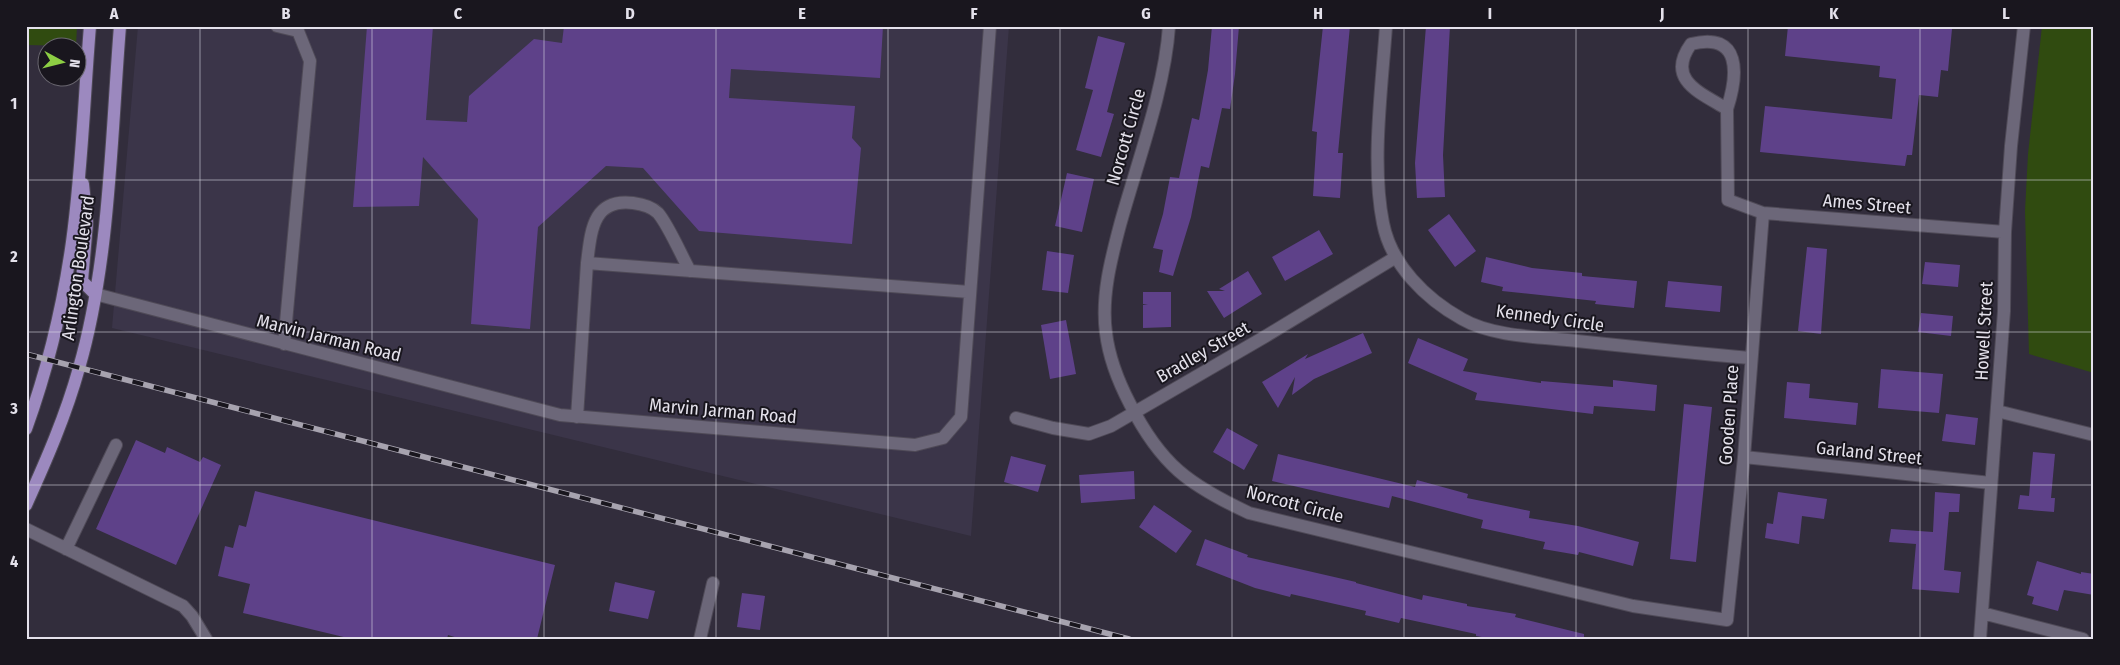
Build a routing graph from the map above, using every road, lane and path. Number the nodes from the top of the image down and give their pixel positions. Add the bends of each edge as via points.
1 (90, 26) edge
2 (120, 26) edge
3 (277, 26) edge
4 (990, 26) edge
5 (1169, 26) edge
6 (1386, 26) edge
7 (2024, 26) edge
8 (1727, 109) junction
9 (80, 152) junction
10 (1763, 213) junction
11 (2005, 232) junction
12 (1396, 257) junction
13 (586, 263) junction
14 (690, 270) junction
15 (970, 292) junction
16 (95, 294) junction
17 (284, 344) junction
18 (1750, 358) junction
19 (1996, 411) junction
20 (1134, 413) junction
21 (577, 417) junction
22 (1016, 418) dead end
23 (26, 429) edge
24 (2094, 435) edge
25 (116, 445) dead end
26 (1744, 458) junction
27 (1991, 483) junction
28 (26, 505) edge
29 (26, 529) edge
30 (66, 549) junction
31 (712, 583) dead end
32 (1982, 613) junction
33 (1727, 620) joint
34 (206, 639) edge
35 (700, 639) edge
36 (1980, 639) edge
37 (2083, 639) edge

1 - 9 main road, Arlington Boulevard
2 - 16 main road, Arlington Boulevard via 105,215
3 - 17 street via 298,31 310,61
4 - 15 street, Marvin Jarman Road
5 - 20 street, Norcott Circle via 1160,80 1112,255 1105,306 1106,332 1116,377
6 - 12 street, Kennedy Circle via 1379,194 1383,224
7 - 11 street, Howell Street
8 - 8 street via 1689,86 1683,75 1684,57 1691,44 1713,41 1728,50 1733,60 1734,82
8 - 10 street, Ames Street via 1728,200
9 - 16 main road via 87,223 82,281
9 - 23 main road, Arlington Boulevard via 72,240 62,302 38,398
10 - 11 street, Ames Street
10 - 18 street, Gooden Place
11 - 19 street, Howell Street via 2004,311
12 - 18 street, Kennedy Circle via 1408,276 1425,292 1463,320 1507,334
12 - 20 street, Bradley Street
13 - 14 street
13 - 14 street via 591,228 600,212 610,205 624,202 641,204 657,212
13 - 21 street
14 - 15 street
15 - 21 street, Marvin Jarman Road via 961,417 943,438 915,445
16 - 17 street, Marvin Jarman Road
16 - 28 main road, Arlington Boulevard via 72,389
17 - 21 street, Marvin Jarman Road
18 - 26 street, Gooden Place
19 - 24 street
19 - 27 street, Howell Street
20 - 22 street, Bradley Street via 1089,434
20 - 33 street, Norcott Circle via 1169,464 1207,493 1249,513 1633,606
25 - 30 street
26 - 27 street, Garland Street
26 - 33 street, Gooden Place
27 - 32 street, Howell Street
29 - 30 street
30 - 34 street via 183,606
31 - 35 street
32 - 36 street, Howell Street
32 - 37 street

